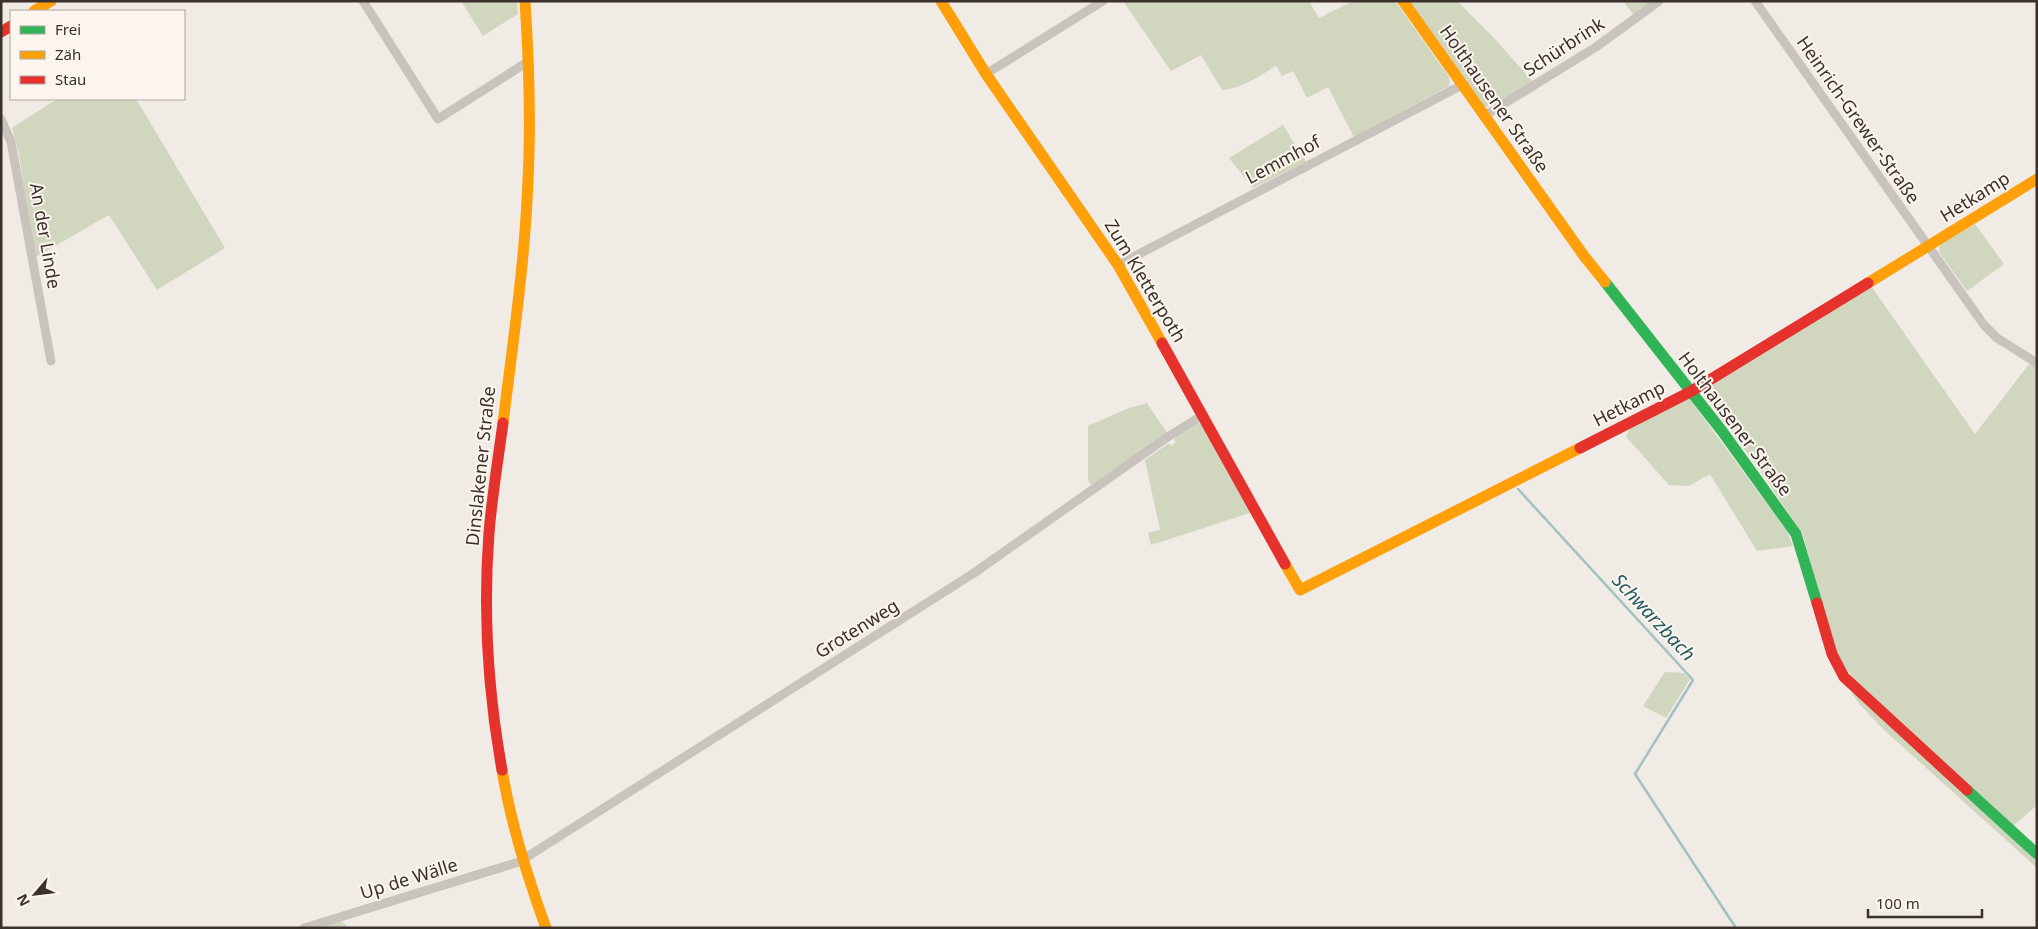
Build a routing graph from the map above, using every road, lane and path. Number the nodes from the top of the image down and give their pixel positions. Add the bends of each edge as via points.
1 (51, 1) edge
2 (363, 1) edge
3 (525, 1) edge
4 (941, 1) edge
5 (1103, 1) edge
6 (1403, 1) edge
7 (1658, 1) edge
8 (1755, 1) edge
9 (36, 10) edge
10 (529, 62) junction
11 (986, 74) junction
12 (1462, 84) junction
13 (1484, 116) junction
14 (1, 119) edge
15 (2037, 179) edge
16 (1927, 247) junction
17 (1118, 265) junction
18 (51, 361) dead end
19 (2037, 363) edge
20 (1690, 392) junction
21 (1203, 415) junction
22 (1300, 590) joint
23 (2037, 854) edge
24 (523, 860) junction
25 (304, 928) edge
26 (546, 928) edge

1 - 9 street
2 - 10 street via 438,119
3 - 10 street, Dinslakener Straße
4 - 11 street, Zum Kletterpoth
5 - 11 street
6 - 12 street, Holthausener Straße
7 - 13 street, Schürbrink via 1596,47
8 - 16 street, Heinrich-Grewer-Straße
10 - 24 street, Dinslakener Straße via 525,239 489,533 486,625 497,746
11 - 17 street, Zum Kletterpoth
12 - 13 street, Holthausener Straße
12 - 17 street, Lemmhof
13 - 20 street, Holthausener Straße via 1584,256
14 - 18 street, An der Linde via 11,142
15 - 16 street, Hetkamp
16 - 19 street, Heinrich-Grewer-Straße via 1984,325 1997,338
16 - 20 street, Hetkamp
17 - 21 street, Zum Kletterpoth
20 - 22 street, Hetkamp
20 - 23 street, Holthausener Straße via 1796,534 1832,654 1844,677
21 - 22 street, Zum Kletterpoth
21 - 24 street, Grotenweg via 974,573
24 - 25 street, Up de Wälle
24 - 26 street, Dinslakener Straße

